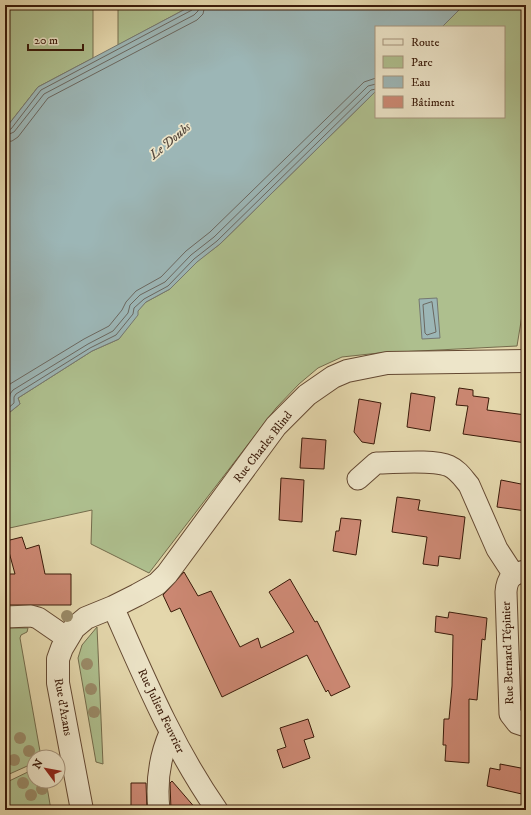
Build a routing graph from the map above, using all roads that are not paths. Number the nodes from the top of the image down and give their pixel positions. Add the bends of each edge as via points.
1 (526, 361) edge
2 (358, 478) dead end
3 (520, 573) edge
4 (113, 607) junction
5 (5, 617) edge
6 (68, 638) junction
7 (526, 726) edge
8 (170, 733) junction
9 (82, 810) edge
10 (159, 810) edge
11 (217, 810) edge

1 - 4 street, Rue Charles Blind via 387,363 347,371 327,381 307,395 276,426 167,574 157,584
2 - 3 street, Rue Bernard Tépinier via 376,463 436,463 450,466 469,485 498,549
3 - 7 street, Rue Bernard Tépinier via 507,582 506,592 510,714 517,723
4 - 6 street, Rue d'Azans via 86,618 74,628
4 - 8 street, Rue Julien Feuvrier
5 - 6 street via 38,618
6 - 9 street, Rue d'Azans via 60,653 57,671
8 - 10 street via 159,765
8 - 11 street, Rue Julien Feuvrier

